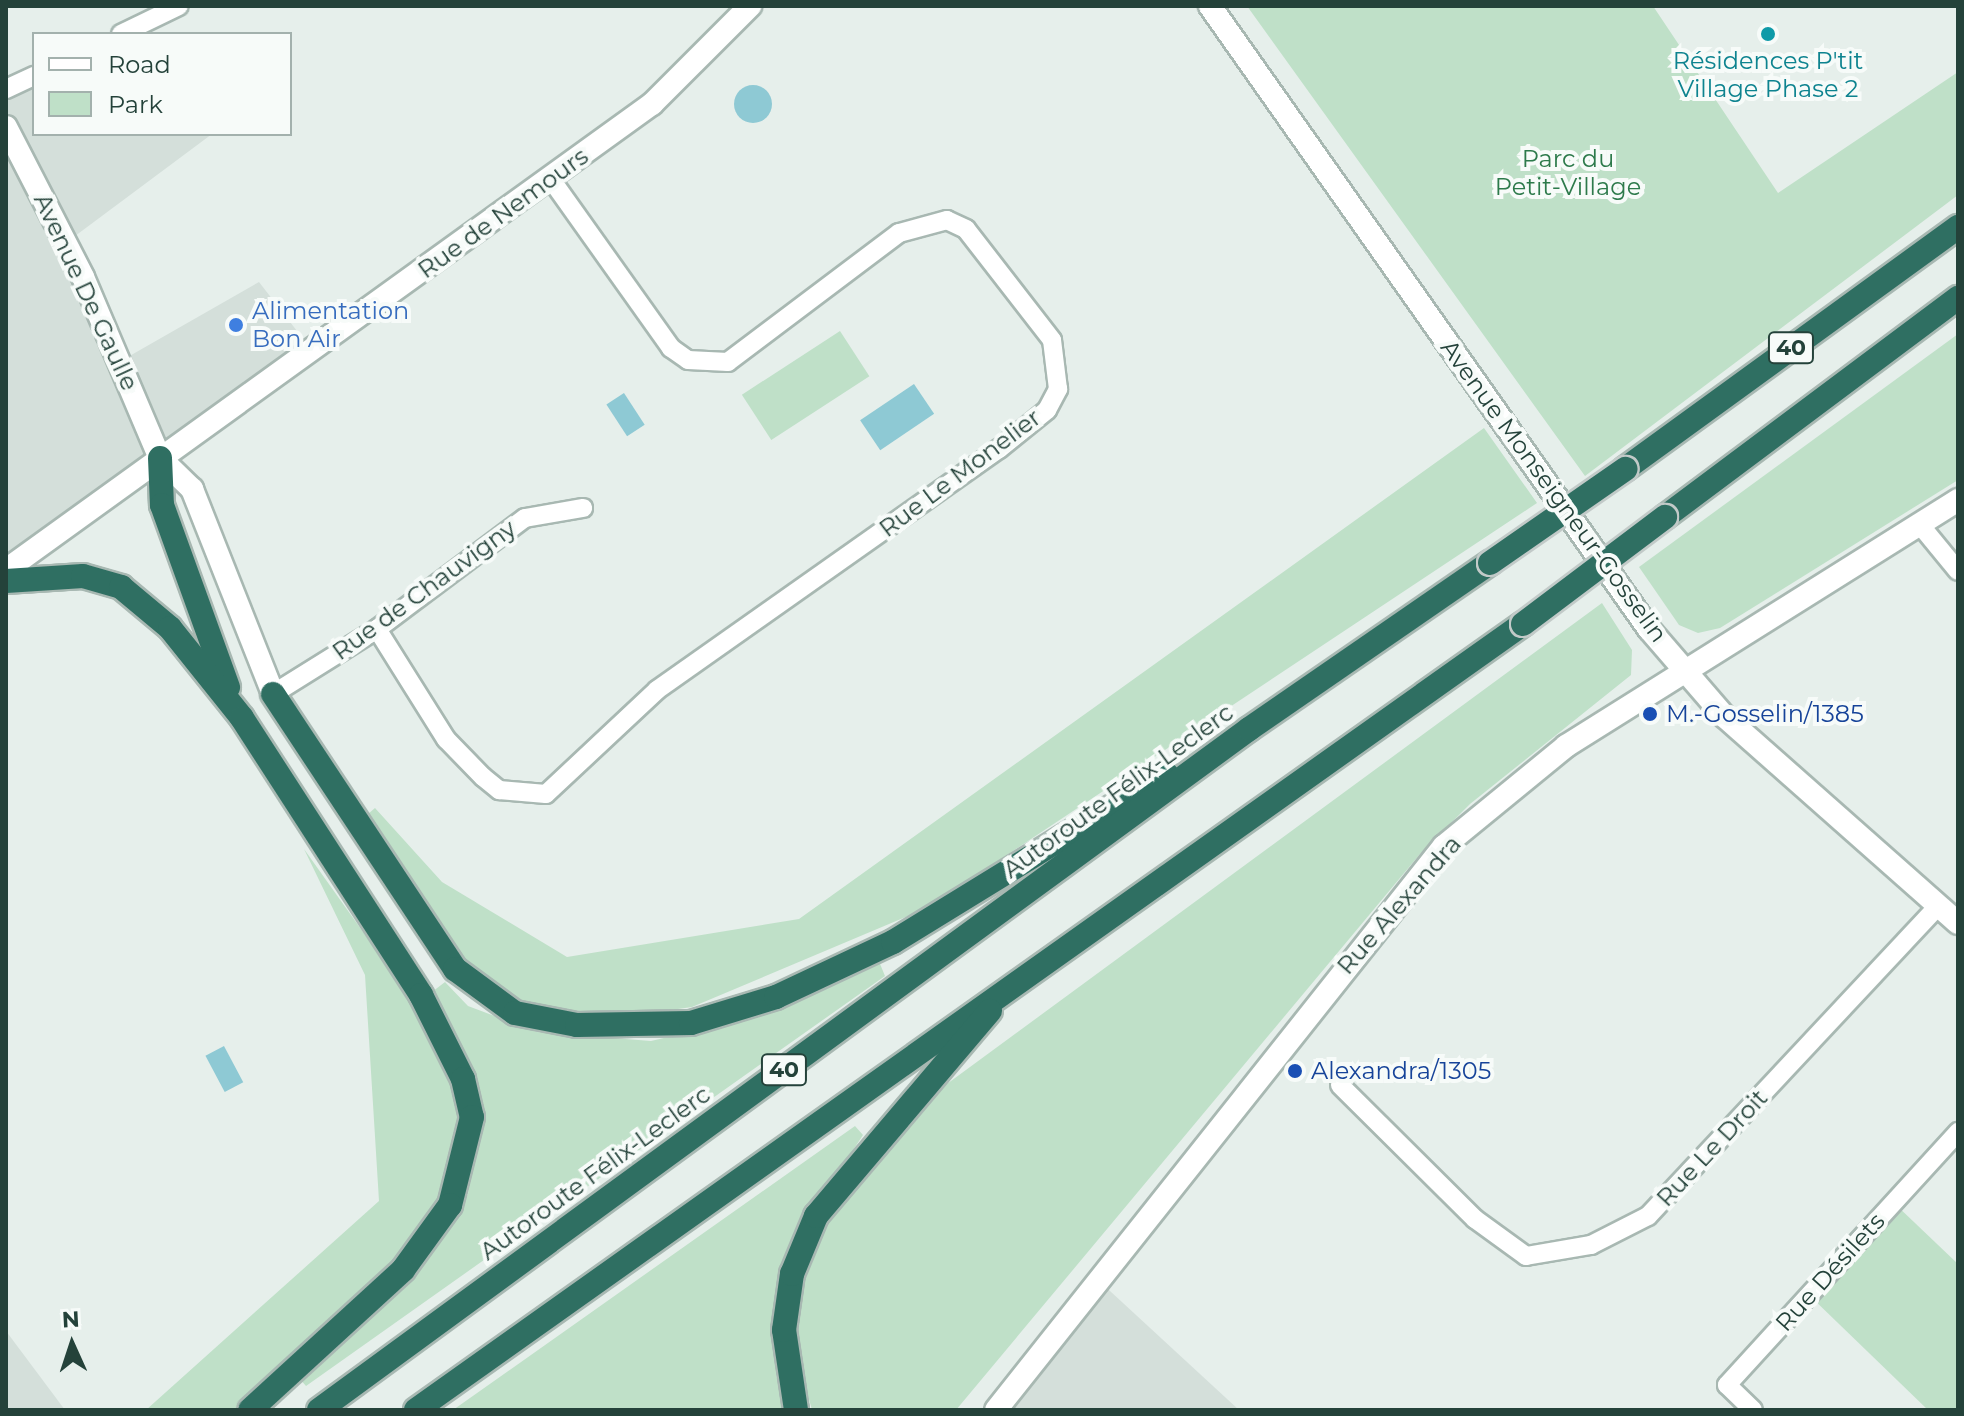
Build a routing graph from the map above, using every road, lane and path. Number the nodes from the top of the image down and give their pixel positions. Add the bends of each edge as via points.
1 (179, 6) edge
2 (750, 6) edge
3 (1210, 6) edge
4 (125, 32) edge
5 (32, 77) edge
6 (6, 89) edge
7 (6, 127) edge
8 (551, 179) junction
9 (1958, 227) edge
10 (1958, 298) edge
11 (160, 458) junction
12 (1958, 500) edge
13 (583, 508) dead end
14 (1921, 526) junction
15 (6, 570) edge
16 (1958, 571) edge
17 (6, 581) edge
18 (377, 629) junction
19 (1683, 669) junction
20 (273, 694) junction
21 (242, 718) junction
22 (1249, 729) junction
23 (1939, 905) junction
24 (1958, 923) edge
25 (1020, 978) junction
26 (1340, 1085) dead end
27 (1958, 1132) edge
28 (250, 1410) edge
29 (319, 1410) edge
30 (416, 1410) edge
31 (796, 1410) edge
32 (996, 1410) edge
33 (1753, 1410) edge

1 - 4 street
2 - 8 street, Rue de Nemours via 652,104
3 - 19 street, Avenue Monseigneur-Gosselin
5 - 6 street
7 - 11 street, Avenue De Gaulle via 83,277
8 - 11 street, Rue de Nemours
8 - 18 street, Rue Le Monelier via 671,348 688,360 728,362 899,233 947,220 966,229 1052,340 1058,389 1047,410 999,449 657,690 546,794 499,790 483,777 446,739
9 - 22 highway, Autoroute Félix-Leclerc / 40, bridge via 1625,469
10 - 25 highway, 40, bridge via 1523,624
11 - 15 street, Rue de Nemours
11 - 20 street via 192,489
11 - 21 highway via 162,505 197,615
12 - 14 street, Rue Alexandra
13 - 18 street, Rue de Chauvigny via 525,518
14 - 16 street
14 - 19 street, Rue Alexandra
17 - 21 highway via 83,576 121,587 170,628
18 - 20 street, Rue de Chauvigny
19 - 23 street, Avenue Monseigneur-Gosselin via 1724,716
19 - 32 street, Rue Alexandra via 1566,746 1444,846
20 - 22 highway via 455,969 515,1013 615,1028 691,1023 776,997 854,960
21 - 28 highway via 450,1045 472,1117 450,1205 403,1270
22 - 29 highway, Autoroute Félix-Leclerc / 40
23 - 24 street, Avenue Monseigneur-Gosselin
23 - 26 street, Rue Le Droit via 1648,1216 1591,1245 1526,1256 1475,1219
25 - 30 highway, 40
25 - 31 highway via 816,1216 792,1274 784,1330
27 - 33 street, Rue Désilets via 1727,1385

